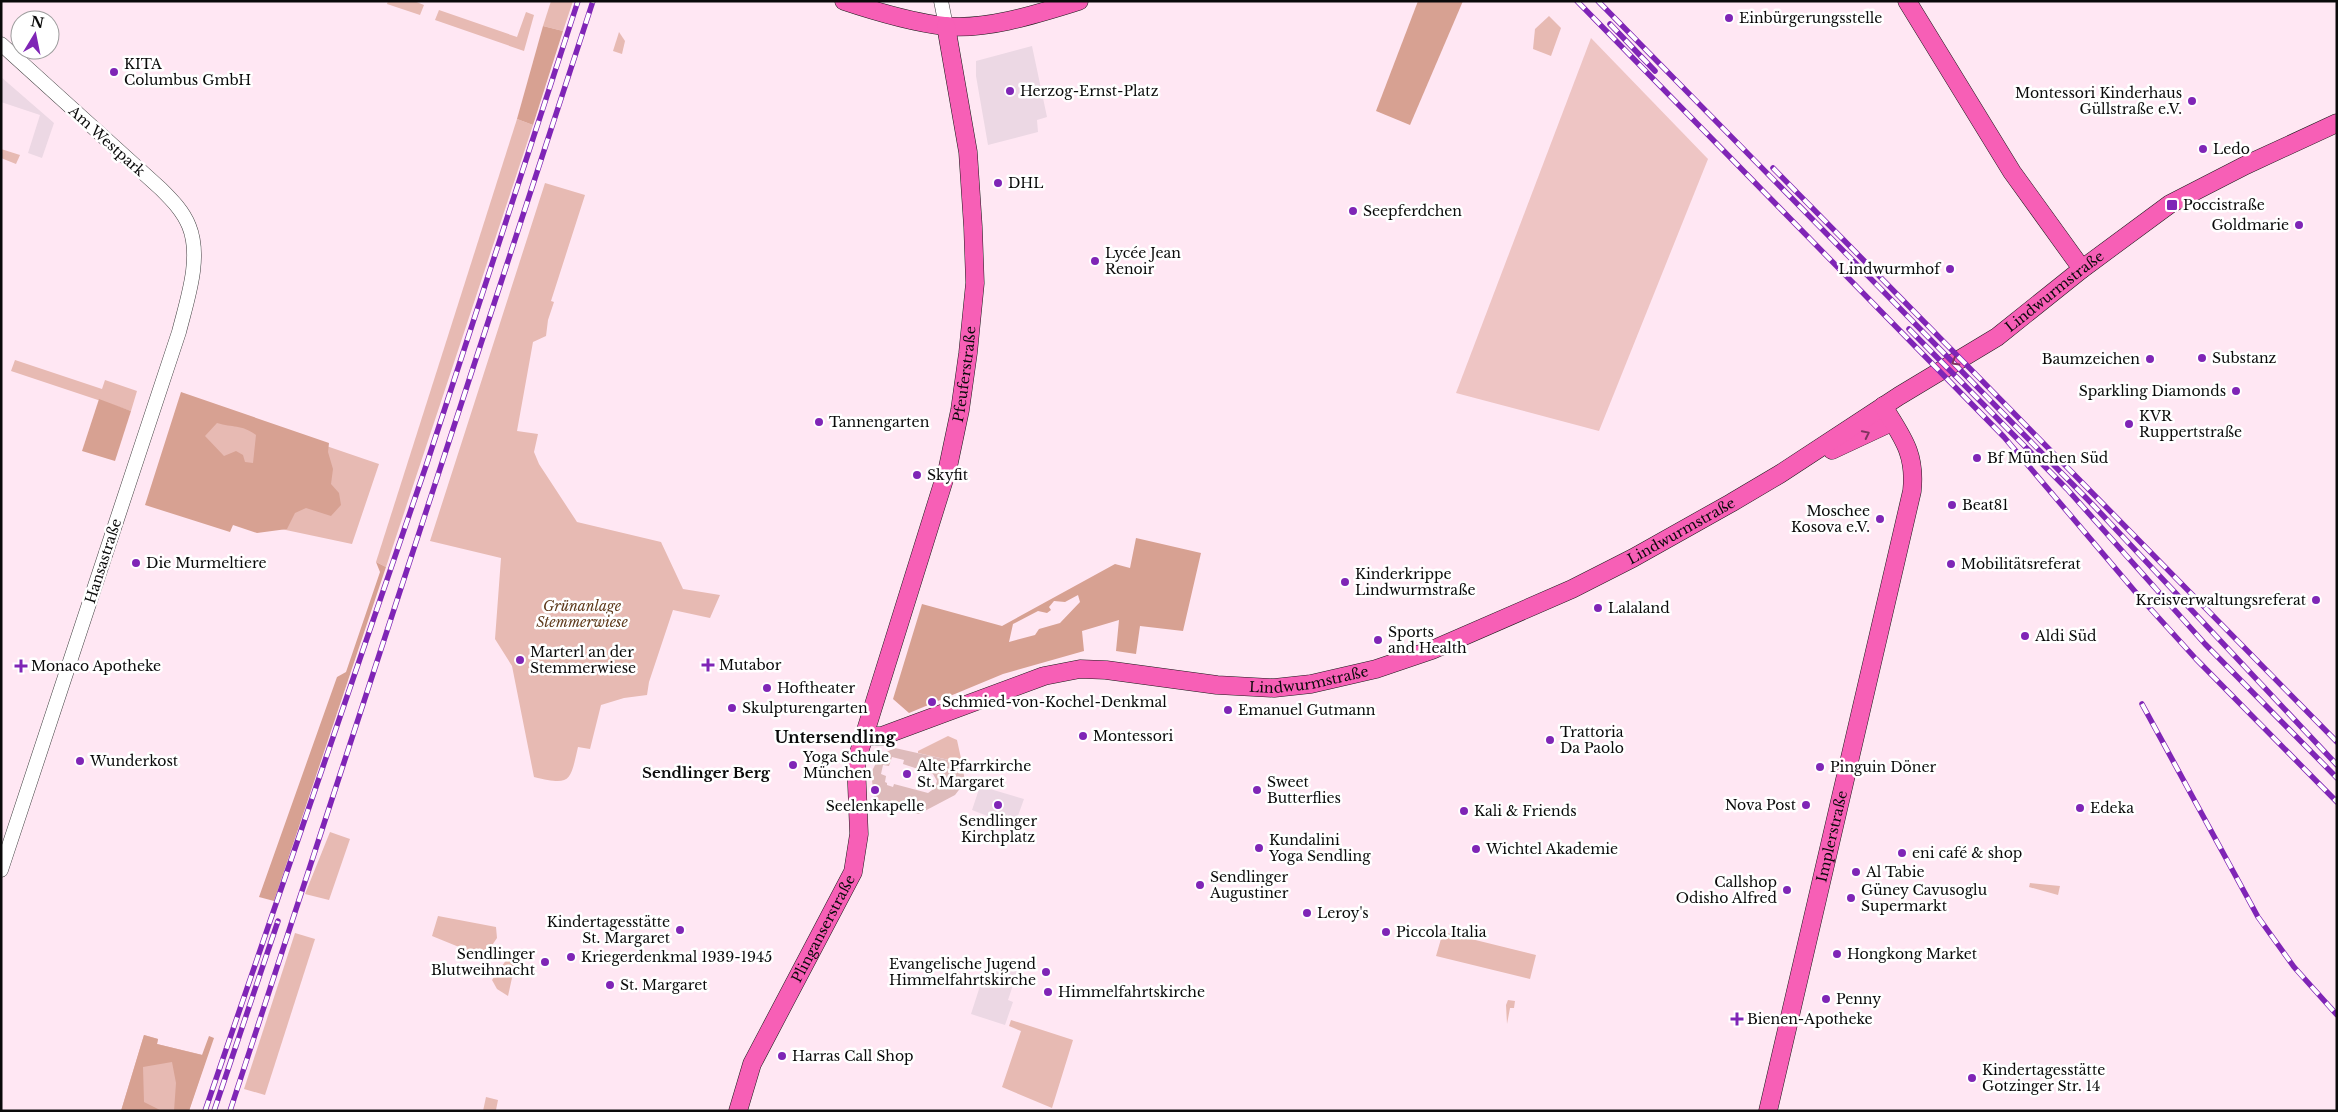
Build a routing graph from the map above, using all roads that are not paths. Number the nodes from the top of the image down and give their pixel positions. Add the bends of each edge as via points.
1 (844, 1) edge
2 (942, 1) edge
3 (1080, 1) edge
4 (1907, 1) edge
5 (946, 26) junction
6 (1, 44) edge
7 (2337, 123) edge
8 (193, 250) joint
9 (2082, 268) junction
10 (1883, 406) junction
11 (1894, 424) junction
12 (1780, 474) junction
13 (864, 736) junction
14 (1, 870) edge
15 (738, 1111) edge
16 (1768, 1111) edge

1 - 5 main road via 892,17
2 - 5 street, Pfeuferstraße
3 - 5 main road via 1021,18
4 - 9 main road via 2012,172
5 - 13 main road, Pfeuferstraße via 968,152 973,219 974,283 968,353 948,466
6 - 8 street, Am Westpark via 172,200 189,226
7 - 9 main road, Lindwurmstraße via 2170,204
8 - 14 street, Hansastraße via 190,283 176,341
9 -> 10 main road, Lindwurmstraße via 1997,338
10 - 11 main road, Implerstraße
10 - 12 main road, Lindwurmstraße
12 -> 11 main road, Lindwurmstraße
11 - 16 main road, Implerstraße via 1909,449 1912,473 1908,509
12 - 13 main road, Lindwurmstraße via 1572,589 1432,650 1376,669 1311,684 1274,688 1217,685 1080,669 1044,676 882,736
13 - 15 main road, Plinganserstraße via 856,762 858,834 853,872 752,1064

